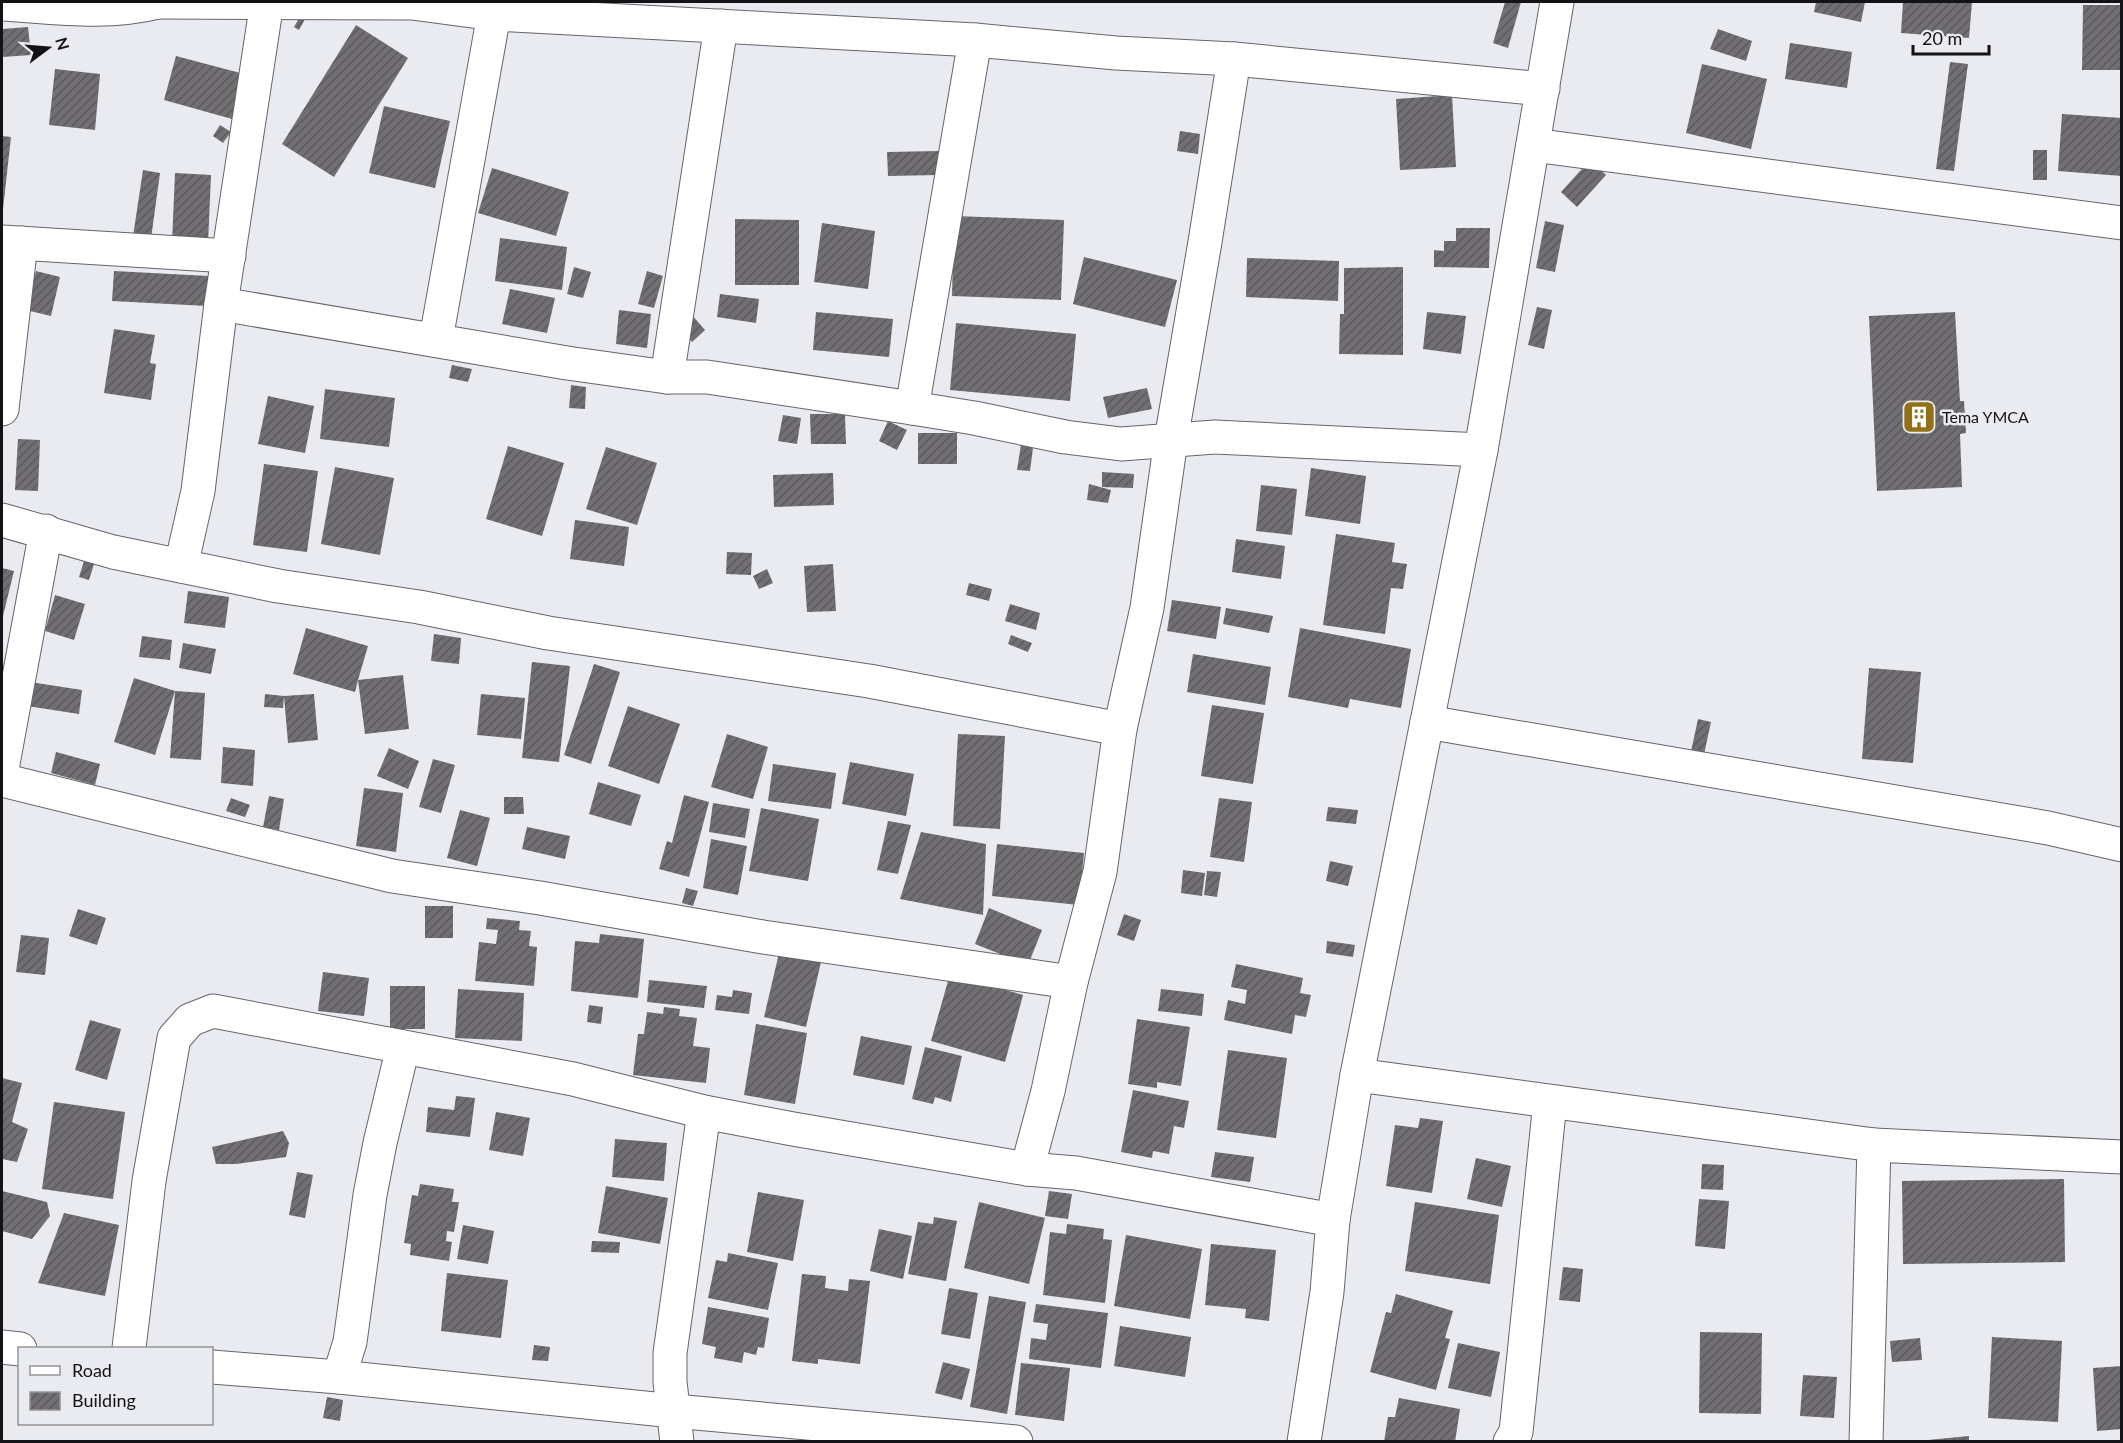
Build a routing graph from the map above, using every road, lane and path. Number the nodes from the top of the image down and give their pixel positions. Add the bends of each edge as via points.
1 (158, 2) edge
2 (267, 2) edge
3 (1557, 2) edge
4 (2, 4) edge
5 (494, 14) junction
6 (721, 26) junction
7 (975, 40) junction
8 (1234, 59) junction
9 (1544, 89) junction
10 (1533, 145) junction
11 (2121, 223) edge
12 (11, 242) edge
13 (229, 256) junction
14 (221, 304) junction
15 (436, 339) junction
16 (667, 377) junction
17 (912, 408) junction
18 (2, 409) edge
19 (1170, 440) junction
20 (1481, 450) junction
21 (2, 520) edge
22 (46, 531) junction
23 (181, 566) junction
24 (1427, 722) junction
25 (1120, 729) junction
26 (2, 769) edge
27 (2, 780) edge
28 (2121, 845) edge
29 (1071, 982) junction
30 (403, 1047) junction
31 (1357, 1075) junction
32 (1550, 1102) junction
33 (704, 1112) junction
34 (1874, 1145) junction
35 (2121, 1158) edge
36 (1027, 1169) junction
37 (1333, 1220) junction
38 (2, 1347) edge
39 (129, 1347) edge
40 (18, 1349) edge
41 (213, 1367) edge
42 (339, 1377) junction
43 (675, 1426) edge
44 (1016, 1442) edge
45 (1304, 1442) edge
46 (1510, 1442) edge
47 (1866, 1442) edge

1 - 2 street
1 - 4 street via 97,10
2 - 5 street via 412,3
2 - 13 street
3 - 9 street
5 - 6 street
5 - 15 street
6 - 7 street
6 - 16 street
7 - 8 street
7 - 17 street
8 - 9 street
8 - 19 street
9 - 10 street
10 - 11 street
10 - 20 street
12 - 13 street
12 - 18 street
13 - 14 street
14 - 15 street
14 - 23 street via 198,491
15 - 16 street
16 - 17 street via 707,377
17 - 19 street via 1065,437 1109,442
19 - 20 street via 1215,437
19 - 25 street via 1147,608
20 - 24 street
21 - 22 street
22 - 23 street via 113,552
22 - 26 street
23 - 25 street via 278,586 419,606 548,633 869,681
24 - 28 street via 2048,828
24 - 31 street
25 - 29 street via 1100,872
27 - 29 street via 392,876 763,938
29 - 36 street
30 - 33 street via 573,1079
30 - 39 street via 213,1011 190,1020 174,1038 149,1181
30 - 42 street via 380,1143 350,1342
31 - 32 street
31 - 37 street
32 - 34 street
32 - 46 street via 1516,1432
33 - 36 street
33 - 43 street via 670,1353
34 - 35 street
34 - 47 street
36 - 37 street via 1076,1173
37 - 45 street via 1327,1292
38 - 40 street
41 - 42 street
42 - 43 street
43 - 44 street

